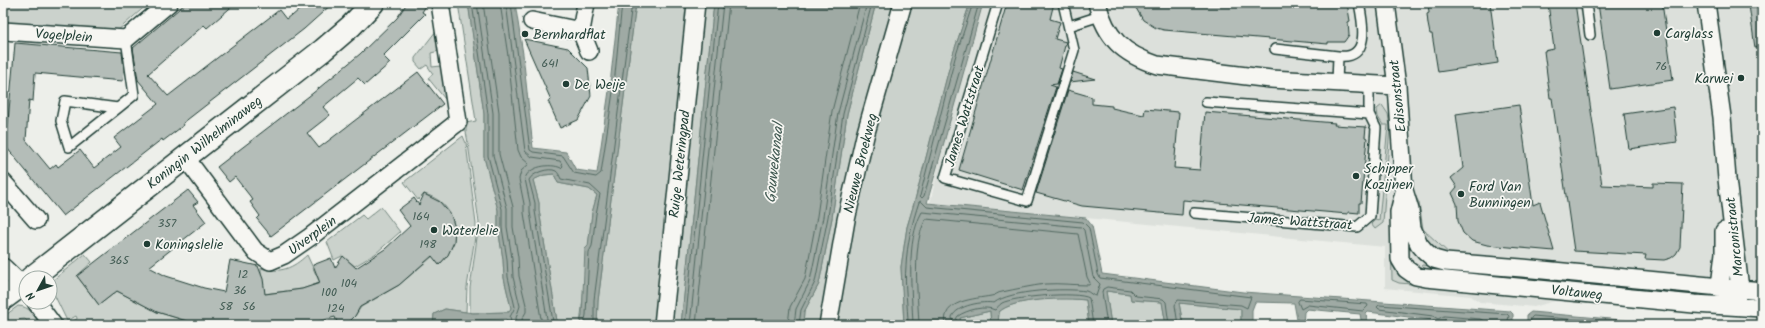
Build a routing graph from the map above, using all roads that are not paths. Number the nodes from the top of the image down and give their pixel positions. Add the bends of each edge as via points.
1 (169, 3) edge
2 (373, 3) edge
3 (440, 3) edge
4 (586, 3) edge
5 (696, 3) edge
6 (903, 3) edge
7 (998, 3) edge
8 (1063, 3) edge
9 (1359, 3) edge
10 (1386, 3) edge
11 (1586, 3) edge
12 (1706, 3) edge
13 (1098, 10) edge
14 (532, 21) dead end
15 (1069, 26) junction
16 (3, 31) edge
17 (581, 31) junction
18 (1590, 35) dead end
19 (126, 39) junction
20 (1275, 49) dead end
21 (589, 51) dead end
22 (1338, 56) junction
23 (1337, 83) junction
24 (1368, 84) junction
25 (1397, 86) junction
26 (1206, 102) dead end
27 (118, 108) junction
28 (1368, 114) junction
29 (185, 157) junction
30 (1727, 179) junction
31 (3, 182) edge
32 (1404, 190) junction
33 (1194, 213) dead end
34 (36, 220) dead end
35 (1425, 251) joint
36 (1400, 259) joint
37 (3, 267) edge
38 (42, 270) edge
39 (18, 277) edge
40 (1720, 286) junction
41 (18, 289) edge
42 (1740, 289) junction
43 (1762, 291) edge
44 (3, 299) edge
45 (1732, 306) junction
46 (1762, 308) edge
47 (42, 310) edge
48 (53, 325) edge
49 (663, 325) edge
50 (828, 325) edge

1 - 19 street
2 - 29 main road, Koningin Wilhelminaweg via 323,50
3 - 29 street, Uiverplein via 458,122 310,238 284,255 270,261 255,251
4 - 17 street
5 - 49 street, Ruige Weteringpad
6 - 50 street, Nieuwe Broekweg via 846,220
7 - 15 lane, James Wattstraat via 945,178 1027,201 1074,50
8 - 15 lane, James Wattstraat
9 - 22 lane via 1364,30 1362,42 1356,53 1345,57
10 - 25 street, Edisonstraat
11 - 18 lane
12 - 30 street, Marconistraat via 1722,117
13 - 15 lane
13 - 23 street via 1117,43 1128,53 1157,65 1270,79
14 - 17 street
16 - 19 street, Vogelplein
17 - 21 street
19 - 27 lane via 134,95
20 - 22 lane
22 - 23 lane
23 - 24 street
24 - 25 street
24 - 28 lane, James Wattstraat
25 - 32 street, Edisonstraat
26 - 28 lane
27 - 27 lane via 65,101 61,121 69,147
28 - 33 lane, James Wattstraat via 1376,128 1370,216 1357,227
29 - 38 main road, Koningin Wilhelminaweg
30 - 40 street, Marconistraat
30 - 42 street, Marconistraat
31 - 34 street
32 - 35 street, Edisonstraat via 1415,235
32 - 36 street, Edisonstraat via 1399,212
35 - 40 street, Voltaweg via 1434,259 1445,262
36 - 45 street, Voltaweg via 1406,269 1416,276 1426,278
37 - 39 street
40 - 42 street, Voltaweg
40 - 45 street, Marconistraat
41 - 44 main road, Koningin Wilhelminaweg
42 - 43 street, Voltaweg
42 - 45 street, Marconistraat
45 - 46 street, Voltaweg
47 - 48 street

